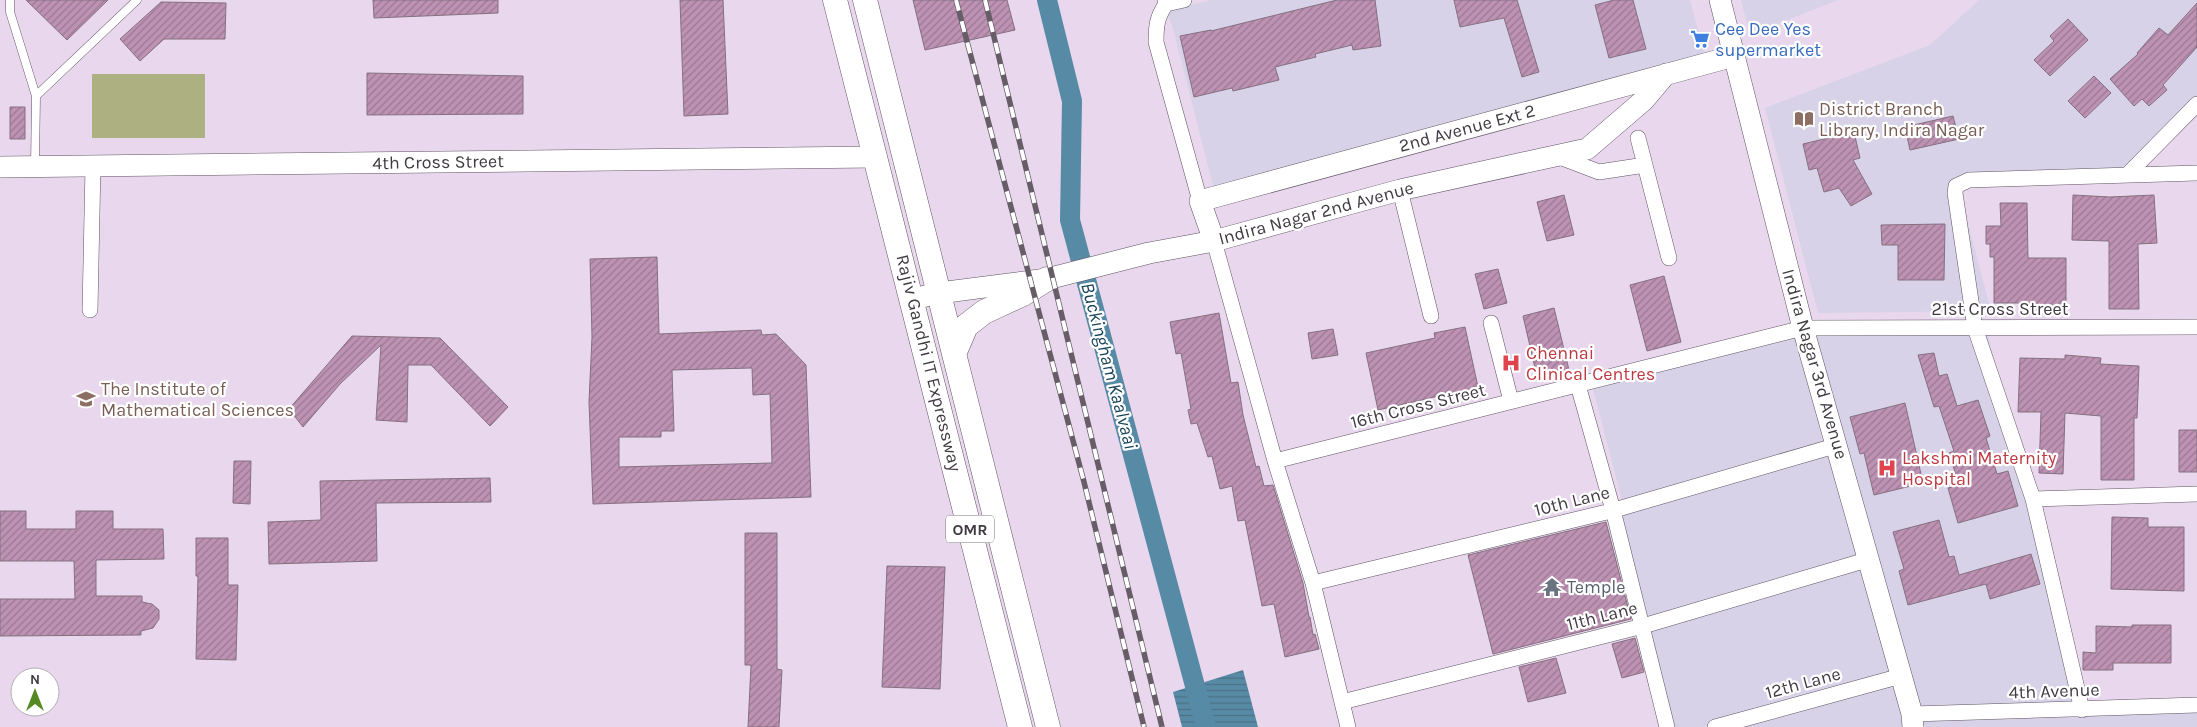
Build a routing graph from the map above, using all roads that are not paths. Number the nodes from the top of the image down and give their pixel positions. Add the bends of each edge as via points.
1 (10, 0) edge
2 (137, 0) edge
3 (834, 0) edge
4 (865, 0) edge
5 (1184, 0) edge
6 (1720, 0) edge
7 (1166, 2) edge
8 (1734, 56) junction
9 (1666, 74) junction
10 (36, 96) junction
11 (2197, 104) edge
12 (1638, 138) dead end
13 (1557, 156) junction
14 (876, 157) junction
15 (1645, 165) junction
16 (93, 166) junction
17 (0, 167) edge
18 (35, 167) junction
19 (2197, 173) edge
20 (2128, 174) junction
21 (1400, 190) junction
22 (1200, 201) junction
23 (1214, 241) junction
24 (1669, 258) dead end
25 (1047, 279) junction
26 (939, 293) junction
27 (913, 299) junction
28 (90, 310) dead end
29 (1432, 316) dead end
30 (1491, 323) dead end
31 (2197, 327) edge
32 (1804, 328) junction
33 (1975, 328) junction
34 (954, 354) junction
35 (1578, 385) junction
36 (1512, 401) junction
37 (1838, 445) junction
38 (1275, 461) junction
39 (2197, 494) edge
40 (2033, 499) junction
41 (1613, 510) junction
42 (1870, 559) junction
43 (1313, 583) junction
44 (1642, 626) junction
45 (1902, 676) junction
46 (1342, 702) junction
47 (2197, 705) edge
48 (2082, 710) junction
49 (1912, 721) edge
50 (1020, 727) edge
51 (1048, 727) edge
52 (1348, 727) edge
53 (1667, 727) edge
54 (1715, 727) edge

1 - 10 lane via 10,12
2 - 10 lane
3 - 14 main road, Rajiv Gandhi IT Expressway / OMR
4 - 26 main road, Rajiv Gandhi IT Expressway / OMR
5 - 7 street
6 - 8 street, Indira Nagar 3rd Avenue
7 - 22 street via 1158,16 1156,42
8 - 9 street, 2nd Avenue Ext 2
8 - 32 street, Indira Nagar 3rd Avenue
9 - 13 street, Indira Nagar 2nd Avenue via 1644,100 1587,149
9 - 22 street, 2nd Avenue Ext 2
10 - 18 lane
11 - 20 street
12 - 15 street
13 - 15 street via 1599,172
13 - 21 street, Indira Nagar 2nd Avenue
14 - 16 street, 4th Cross Street
14 - 27 main road, Rajiv Gandhi IT Expressway / OMR
15 - 24 street
16 - 18 street, 4th Cross Street
16 - 28 street
17 - 18 street, 4th Cross Street
19 - 20 street
20 - 33 street via 1969,180 1956,186
21 - 23 street, Indira Nagar 2nd Avenue
21 - 29 street
22 - 23 street
23 - 25 street, Indira Nagar 2nd Avenue via 1149,253
23 - 38 street
25 - 26 street, Indira Nagar 2nd Avenue
25 - 34 main road via 984,312 966,326
26 - 27 street, Indira Nagar 2nd Avenue
26 - 34 main road, Rajiv Gandhi IT Expressway / OMR
27 - 50 main road, Rajiv Gandhi IT Expressway / OMR
30 - 36 street
31 - 33 street, 21st Cross Street
32 - 33 street, 21st Cross Street
32 - 35 street, 16th Cross Street
32 - 37 street, Indira Nagar 3rd Avenue
33 - 40 street
34 - 51 main road, Rajiv Gandhi IT Expressway / OMR
35 - 36 street, 16th Cross Street
35 - 41 street
36 - 38 street, 16th Cross Street
37 - 41 street, 10th Lane
37 - 42 street, Indira Nagar 3rd Avenue
38 - 43 street
39 - 40 street
40 - 48 street
41 - 43 street, 10th Lane
41 - 44 street
42 - 44 street, 11th Lane
42 - 45 street, Indira Nagar 3rd Avenue
43 - 46 street
44 - 46 street, 11th Lane
44 - 53 street
45 - 49 street, Indira Nagar 3rd Avenue
45 - 54 street, 12th Lane
46 - 52 street
47 - 48 street, 4th Avenue
48 - 49 street, 4th Avenue

